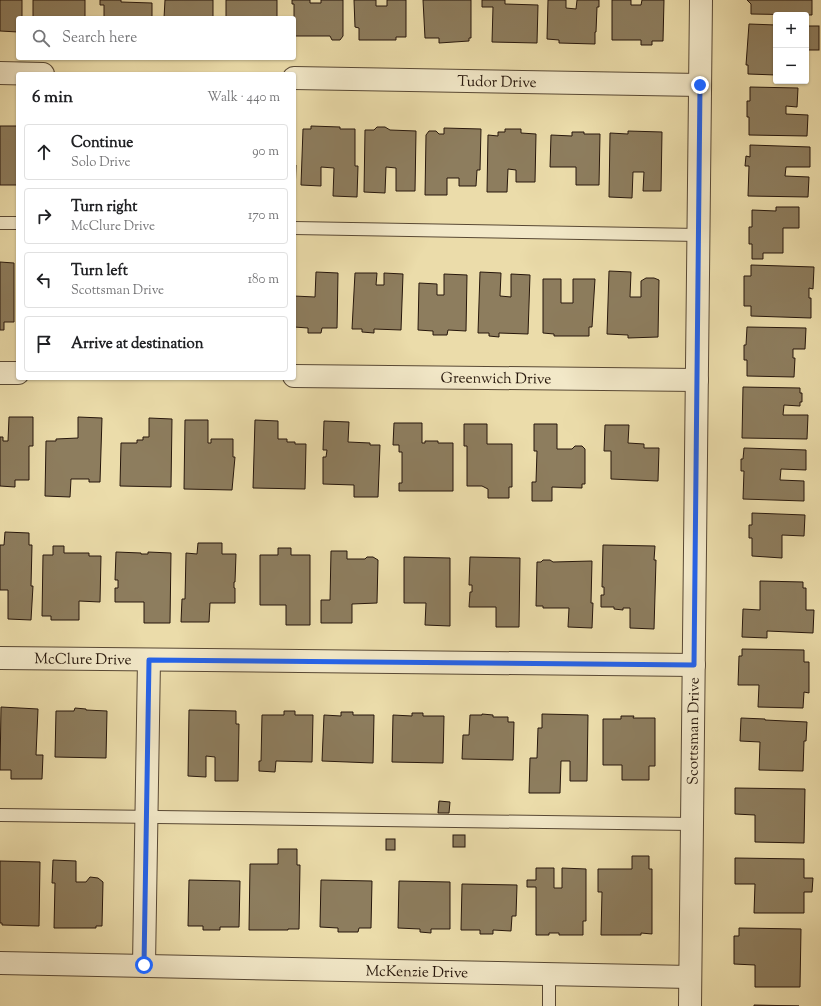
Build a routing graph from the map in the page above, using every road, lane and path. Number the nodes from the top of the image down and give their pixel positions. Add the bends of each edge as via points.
1 (701, 0) edge
2 (0, 73) edge
3 (16, 73) edge
4 (296, 78) edge
5 (700, 85) junction
6 (0, 223) edge
7 (16, 223) edge
8 (296, 228) edge
9 (699, 235) junction
10 (0, 373) edge
11 (16, 373) edge
12 (296, 376) edge
13 (697, 380) junction
14 (0, 658) edge
15 (149, 660) junction
16 (694, 665) junction
17 (0, 815) edge
18 (147, 817) junction
19 (692, 824) junction
20 (0, 963) edge
21 (144, 965) junction
22 (549, 974) junction
23 (690, 977) junction
24 (549, 1006) edge
25 (690, 1006) edge

1 - 5 street, Scottsman Drive
2 - 3 street
4 - 5 street, Tudor Drive
5 - 9 street, Scottsman Drive
6 - 7 lane
8 - 9 lane
9 - 13 street, Scottsman Drive
10 - 11 street
12 - 13 street, Greenwich Drive
13 - 16 street, Scottsman Drive
14 - 15 street, McClure Drive
15 - 16 street, McClure Drive
15 - 18 street
16 - 19 street, Scottsman Drive
17 - 18 lane
18 - 19 lane
18 - 21 street
19 - 23 street, Scottsman Drive
20 - 21 street, McKenzie Drive
21 - 22 street, McKenzie Drive
22 - 23 street, McKenzie Drive
22 - 24 lane
23 - 25 street, Scottsman Drive

